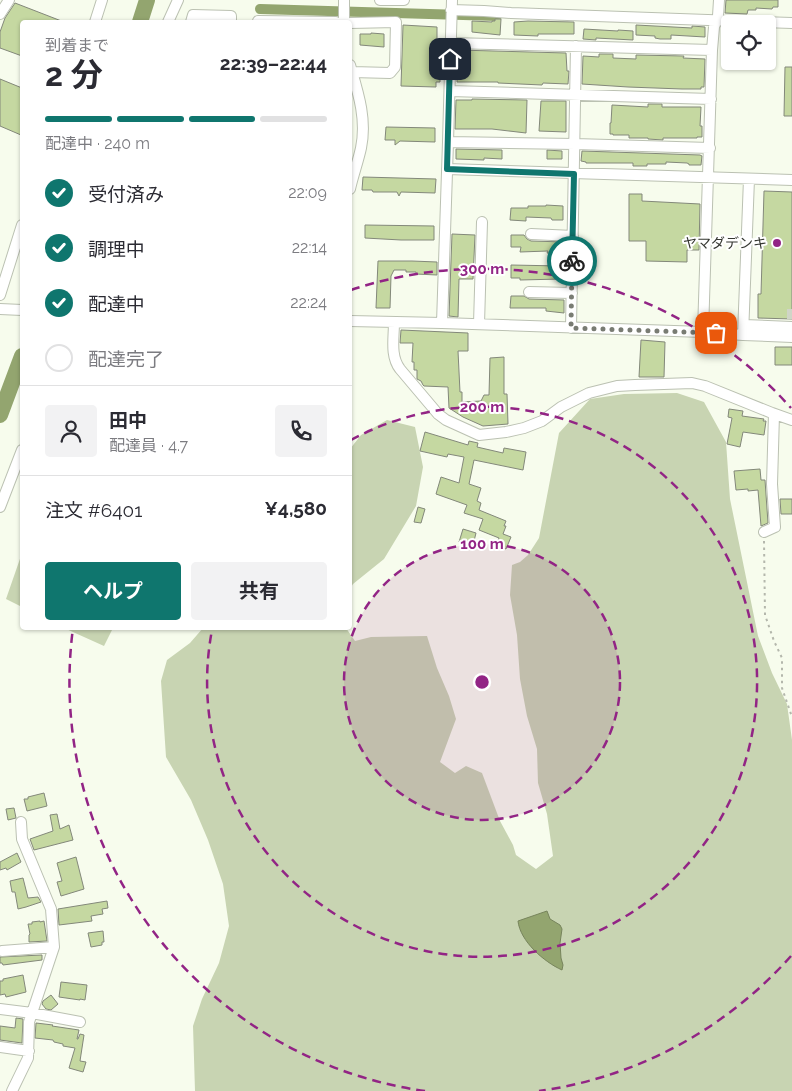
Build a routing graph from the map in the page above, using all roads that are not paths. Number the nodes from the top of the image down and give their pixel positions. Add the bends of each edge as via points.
1 (9, 0) edge
2 (102, 0) edge
3 (178, 0) edge
4 (380, 0) edge
5 (404, 0) edge
6 (719, 0) edge
7 (484, 5) edge
8 (451, 10) edge
9 (0, 14) edge
10 (344, 15) edge
11 (96, 20) edge
12 (169, 20) edge
13 (192, 20) edge
14 (231, 20) edge
15 (272, 20) edge
16 (717, 20) junction
17 (792, 22) edge
18 (451, 43) junction
19 (576, 46) junction
20 (712, 50) junction
21 (352, 69) edge
22 (352, 73) edge
23 (450, 91) junction
24 (576, 95) junction
25 (711, 99) junction
26 (448, 142) junction
27 (574, 144) junction
28 (710, 148) junction
29 (447, 169) junction
30 (574, 174) junction
31 (708, 177) junction
32 (750, 179) junction
33 (792, 180) edge
34 (352, 182) edge
35 (482, 222) dead end
36 (20, 231) edge
37 (531, 234) dead end
38 (573, 236) junction
39 (529, 292) dead end
40 (572, 293) junction
41 (0, 295) edge
42 (2, 309) edge
43 (20, 310) edge
44 (352, 320) edge
45 (394, 322) junction
46 (442, 323) junction
47 (478, 324) junction
48 (792, 327) edge
49 (571, 328) junction
50 (743, 330) junction
51 (703, 332) junction
52 (792, 337) edge
53 (774, 414) junction
54 (792, 420) edge
55 (20, 455) edge
56 (0, 507) edge
57 (764, 532) road end
58 (21, 822) dead end
59 (54, 947) junction
60 (2, 951) dead end
61 (0, 1009) edge
62 (32, 1013) junction
63 (80, 1022) dead end
64 (0, 1047) edge
65 (28, 1051) junction
66 (12, 1091) edge

1 - 9 street
2 - 11 street
3 - 12 street
4 - 5 street
6 - 16 street
7 - 8 street
7 - 16 street via 511,13
8 - 18 street
10 - 15 street
10 - 21 street via 396,22 395,67 390,73
13 - 14 street via 194,15 231,16
16 - 17 street
16 - 20 street
18 - 19 street
18 - 23 street
19 - 20 street
19 - 24 street
20 - 25 street
22 - 34 street via 363,123 362,146
23 - 24 street
23 - 26 street
24 - 25 street
24 - 27 street
25 - 28 street
26 - 27 street
26 - 29 street
27 - 28 street
27 - 30 street
28 - 31 street
29 - 30 street
29 - 46 street
30 - 31 street
30 - 38 street
31 - 32 street
31 - 51 street
32 - 33 street
32 - 50 street
35 - 47 street
36 - 41 street
37 - 38 street
38 - 40 street
39 - 40 street
40 - 49 street
42 - 43 street
44 - 45 street
45 - 46 street
45 - 53 street via 397,365 438,414 480,435 524,428 589,393 616,386 692,383
46 - 47 street
47 - 49 street
48 - 50 street
49 - 51 street
50 - 51 street
50 - 52 street
53 - 54 street
53 - 57 street via 772,484 775,527
55 - 56 street
58 - 59 street via 22,839 51,909
59 - 60 street
59 - 62 street
61 - 62 street
62 - 63 street
62 - 65 street
64 - 65 street
65 - 66 street via 26,1064

